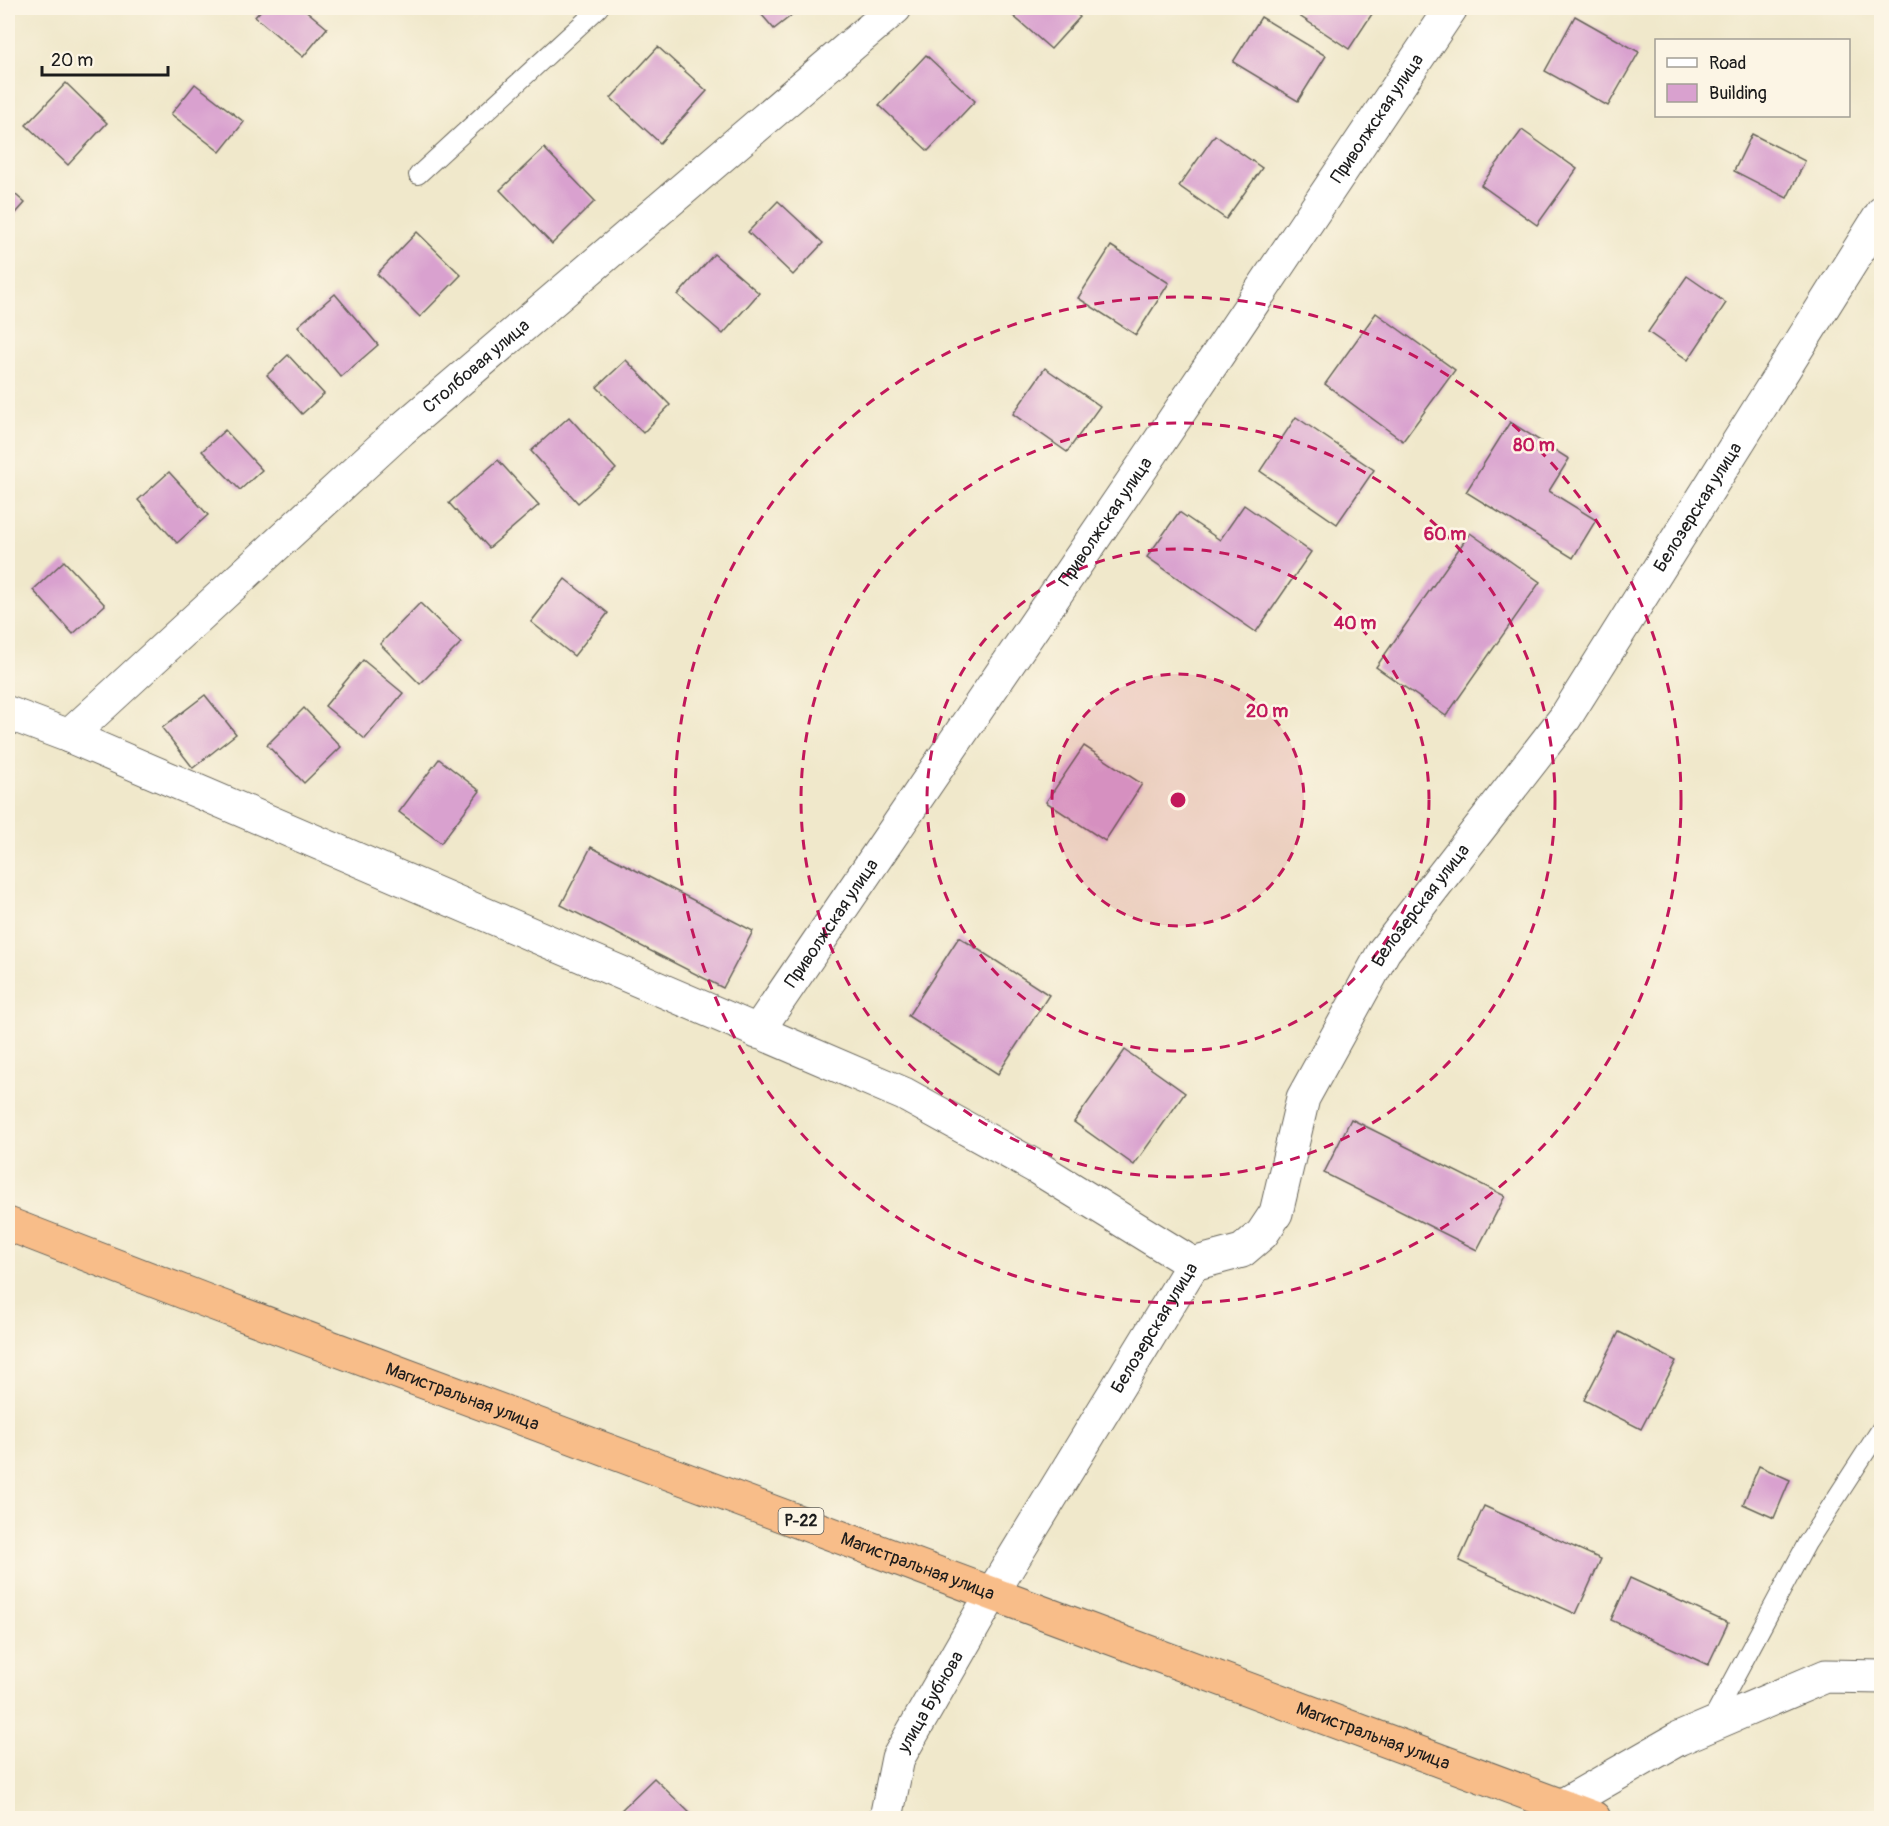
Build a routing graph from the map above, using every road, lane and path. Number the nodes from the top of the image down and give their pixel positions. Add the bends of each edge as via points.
1 (599, 8) edge
2 (895, 8) edge
3 (1451, 8) edge
4 (418, 175) dead end
5 (1881, 213) edge
6 (8, 713) edge
7 (69, 736) junction
8 (758, 1032) junction
9 (8, 1224) edge
10 (1193, 1264) junction
11 (1881, 1427) edge
12 (993, 1592) junction
13 (1881, 1677) edge
14 (1710, 1725) junction
15 (1561, 1806) junction
16 (886, 1818) edge
17 (1594, 1818) edge

1 - 4 lane
2 - 7 street, Столбовая улица via 400,430
3 - 8 street, Приволжская улица
5 - 10 street, Белозерская улица via 1565,718 1384,951 1303,1098 1276,1213 1262,1234 1242,1251
6 - 7 street
7 - 8 street
8 - 10 street via 904,1094 1036,1167
9 - 12 highway, Магистральная улица / Р-22
10 - 12 street, Белозерская улица
11 - 14 lane via 1807,1543
12 - 15 highway, Магистральная улица / Р-22
12 - 16 street, улица Бубнова via 898,1758
13 - 14 street via 1826,1676
14 - 15 street
15 - 17 highway, Магистральная улица / Р-22

